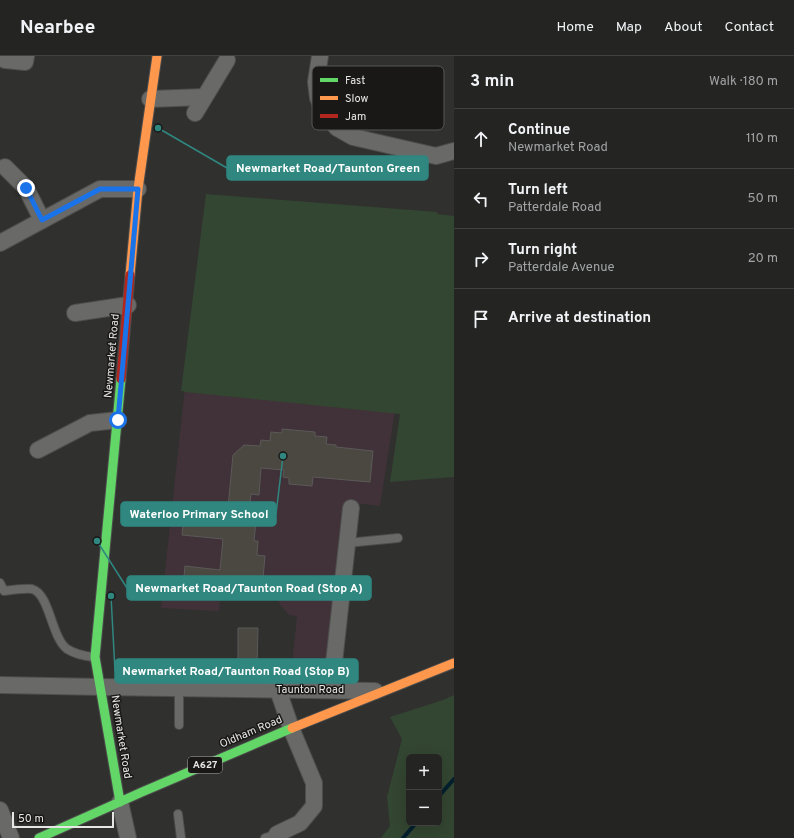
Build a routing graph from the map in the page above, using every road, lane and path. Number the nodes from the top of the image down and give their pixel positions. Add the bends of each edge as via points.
1 (26, 56) edge
2 (157, 56) edge
3 (320, 56) edge
4 (5, 60) dead end
5 (227, 60) dead end
6 (318, 66) edge
7 (204, 97) junction
8 (150, 98) junction
9 (195, 113) dead end
10 (341, 130) edge
11 (454, 151) edge
12 (5, 167) dead end
13 (138, 189) junction
14 (42, 220) junction
15 (0, 243) edge
16 (128, 305) junction
17 (75, 313) dead end
18 (118, 420) junction
19 (38, 450) dead end
20 (351, 508) dead end
21 (398, 538) dead end
22 (347, 543) junction
23 (0, 583) edge
24 (95, 657) junction
25 (454, 663) edge
26 (0, 685) edge
27 (101, 688) junction
28 (179, 689) junction
29 (278, 690) junction
30 (331, 690) junction
31 (380, 692) junction
32 (179, 725) dead end
33 (291, 728) junction
34 (120, 802) junction
35 (0, 810) edge
36 (178, 814) dead end
37 (8, 832) edge
38 (271, 836) edge
39 (38, 838) edge
40 (128, 838) edge
41 (181, 838) edge

1 - 4 street via 25,62
2 - 8 main road, Newmarket Road
3 - 6 street
5 - 7 street
7 - 8 street
7 - 9 street
8 - 13 main road, Newmarket Road
10 - 11 street via 353,137 436,156
12 - 14 street via 26,188
13 - 14 street via 100,189
13 - 16 main road, Newmarket Road
14 - 15 street
16 - 17 street
16 - 18 main road, Newmarket Road
18 - 19 street via 90,423
18 - 24 main road, Newmarket Road
20 - 22 street
21 - 22 lane
22 - 30 street
23 - 24 lane via 4,591 32,589 38,593 61,642 67,649
24 - 27 main road, Newmarket Road
25 - 31 main road, Oldham Road / A627
26 - 27 street, Taunton Road
27 - 28 street, Taunton Road
27 - 34 main road, Newmarket Road
28 - 29 street, Taunton Road
28 - 32 lane
29 - 30 street, Taunton Road
29 - 33 street
30 - 31 street, Taunton Road
31 - 33 main road, Oldham Road / A627
33 - 34 main road, Oldham Road / A627
33 - 38 street via 314,783 314,806 300,823
34 - 39 main road, Oldham Road / A627
34 - 40 street
35 - 37 street
36 - 41 lane

